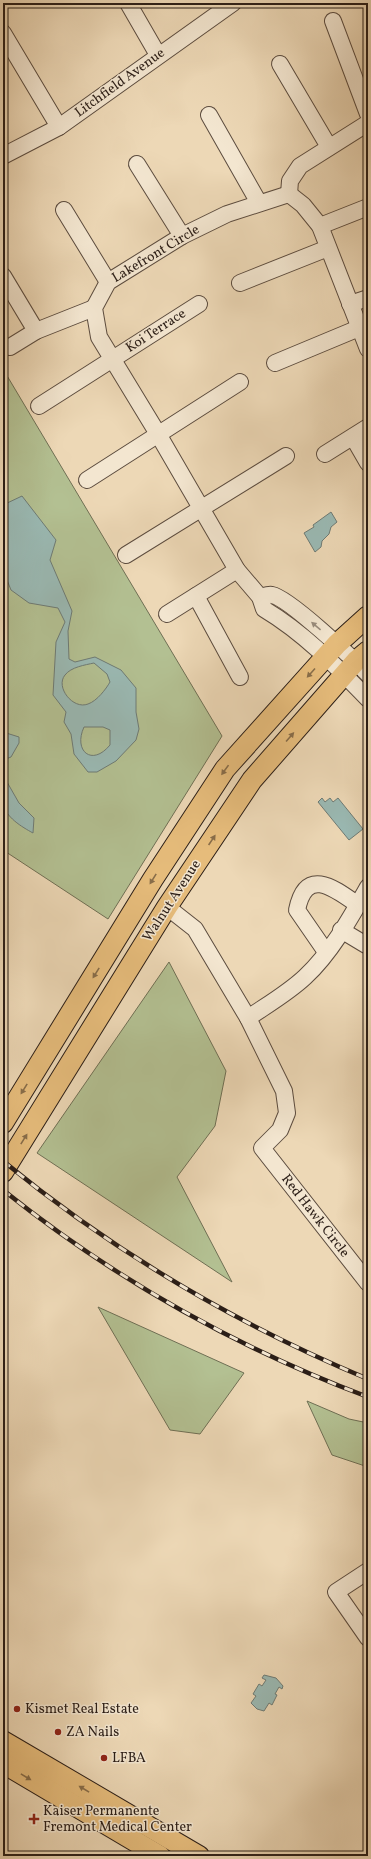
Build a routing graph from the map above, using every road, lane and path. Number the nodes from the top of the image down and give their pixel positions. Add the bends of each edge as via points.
1 (128, 3) edge
2 (233, 3) edge
3 (333, 21) dead end
4 (3, 33) edge
5 (158, 55) junction
6 (280, 64) dead end
7 (209, 114) dead end
8 (368, 114) edge
9 (368, 123) edge
10 (59, 127) junction
11 (330, 147) junction
12 (3, 156) edge
13 (137, 164) dead end
14 (289, 194) junction
15 (258, 202) junction
16 (368, 207) edge
17 (64, 210) dead end
18 (320, 226) junction
19 (182, 236) junction
20 (328, 248) junction
21 (3, 276) edge
22 (108, 282) junction
23 (240, 283) dead end
24 (368, 298) edge
25 (199, 304) dead end
26 (350, 304) junction
27 (94, 308) junction
28 (359, 328) junction
29 (36, 331) junction
30 (10, 347) dead end
31 (368, 349) edge
32 (114, 359) junction
33 (275, 363) dead end
34 (240, 382) dead end
35 (39, 406) dead end
36 (368, 427) edge
37 (158, 434) junction
38 (353, 437) junction
39 (325, 454) dead end
40 (286, 456) dead end
41 (368, 463) edge
42 (87, 480) dead end
43 (202, 509) junction
44 (126, 555) dead end
45 (237, 570) junction
46 (196, 596) junction
47 (167, 614) dead end
48 (368, 616) edge
49 (332, 650) junction
50 (359, 665) edge
51 (240, 677) dead end
52 (368, 699) edge
53 (368, 887) edge
54 (358, 905) junction
55 (167, 907) junction
56 (341, 930) junction
57 (367, 946) edge
58 (326, 952) junction
59 (248, 1018) junction
60 (3, 1123) edge
61 (3, 1172) edge
62 (368, 1283) edge
63 (368, 1571) edge
64 (368, 1638) edge
65 (3, 1741) edge
66 (3, 1763) edge
67 (160, 1856) edge
68 (199, 1856) edge

1 - 5 street
2 - 5 street, Litchfield Avenue
3 - 8 street
4 - 10 street
5 - 10 street, Litchfield Avenue
6 - 11 street
7 - 15 street
9 - 11 street
10 - 12 street, Litchfield Avenue
11 - 14 street via 300,166 290,181
13 - 19 street
14 - 15 street, Lakefront Circle
14 - 18 street
15 - 19 street, Lakefront Circle
16 - 18 street
17 - 22 street
18 - 20 street
19 - 22 street, Lakefront Circle
20 - 23 street
20 - 26 street
21 - 29 street
22 - 27 street, Lakefront Circle
24 - 26 street
25 - 32 street, Koi Terrace
26 - 28 street
27 - 29 street
27 - 32 street via 99,337
28 - 31 street
28 - 33 street
29 - 30 street
32 - 35 street, Koi Terrace
32 - 37 street
34 - 37 street
36 - 38 street
37 - 42 street
37 - 43 street
38 - 39 street
38 - 41 street
40 - 43 street
43 - 44 street
43 - 45 street
45 - 46 street
45 - 49 street via 260,597 273,595 289,605
46 - 47 street
46 - 51 street
48 - 49 main road, Walnut Avenue
49 - 50 street
49 -> 60 main road, Walnut Avenue via 225,769 153,879
50 - 52 street
55 -> 50 main road, Walnut Avenue via 252,780
53 - 54 street
54 - 56 street
54 - 58 street via 330,886 313,884 306,888 300,897 297,910
55 - 59 street via 195,929
61 -> 55 main road, Walnut Avenue
56 - 57 street
56 - 58 street
58 - 59 street via 306,976
59 - 62 street, Red Hawk Circle via 284,1091 287,1113 280,1130 262,1148
63 - 64 street via 336,1592
68 -> 65 main road
66 -> 67 main road

